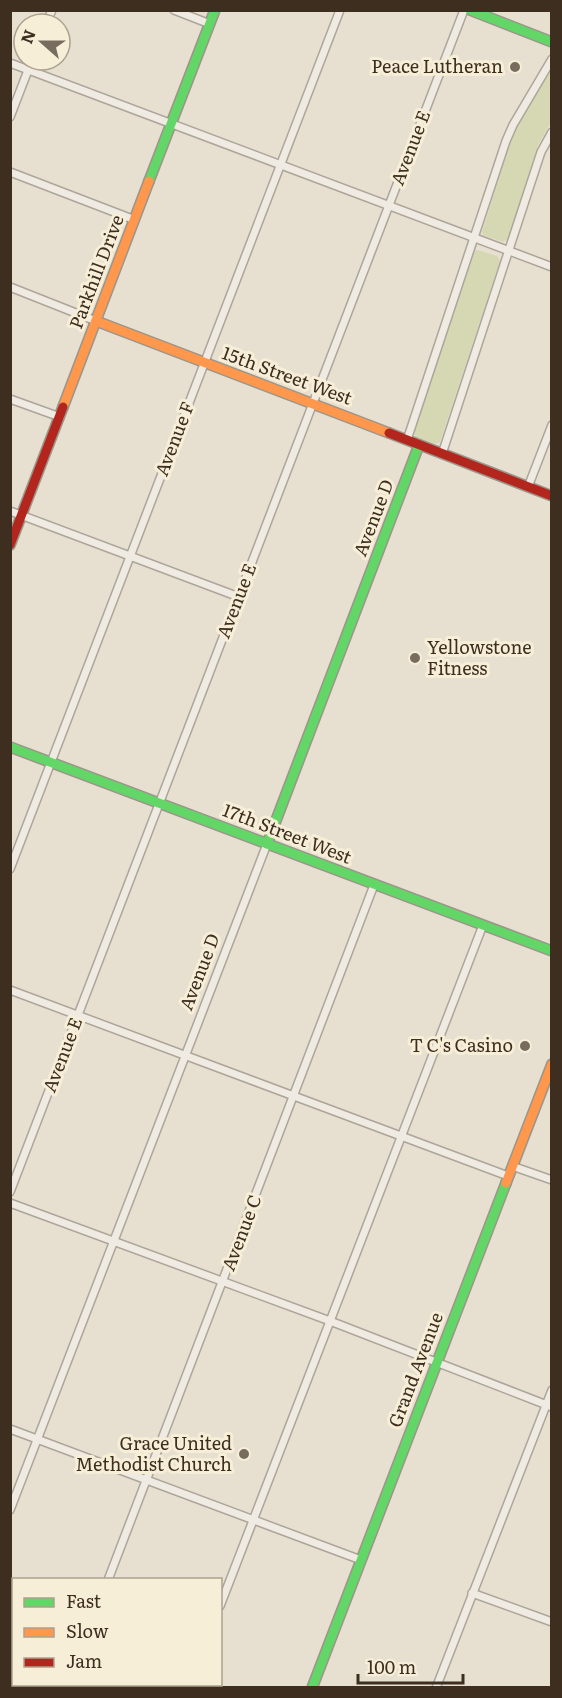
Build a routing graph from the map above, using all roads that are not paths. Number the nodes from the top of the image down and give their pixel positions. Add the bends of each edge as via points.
1 (174, 10) edge
2 (215, 10) edge
3 (340, 10) edge
4 (464, 10) edge
5 (474, 11) edge
6 (210, 24) junction
7 (552, 42) edge
8 (552, 59) edge
9 (27, 72) edge
10 (33, 72) edge
11 (10, 117) edge
12 (171, 124) junction
13 (552, 132) edge
14 (281, 165) junction
15 (10, 172) edge
16 (389, 206) junction
17 (135, 220) junction
18 (474, 238) junction
19 (508, 250) junction
20 (552, 267) edge
21 (10, 287) edge
22 (96, 321) junction
23 (204, 363) junction
24 (10, 399) edge
25 (312, 403) junction
26 (60, 417) junction
27 (552, 425) edge
28 (407, 440) junction
29 (420, 445) junction
30 (442, 454) junction
31 (528, 487) junction
32 (552, 496) edge
33 (10, 511) edge
34 (22, 516) junction
35 (10, 545) edge
36 (131, 556) junction
37 (239, 597) junction
38 (10, 747) edge
39 (51, 762) junction
40 (160, 804) junction
41 (267, 843) junction
42 (10, 869) edge
43 (374, 885) junction
44 (483, 925) junction
45 (552, 951) edge
46 (10, 990) edge
47 (78, 1015) junction
48 (186, 1055) junction
49 (552, 1064) edge
50 (294, 1096) junction
51 (401, 1136) junction
52 (512, 1166) junction
53 (508, 1176) junction
54 (552, 1180) edge
55 (10, 1192) edge
56 (10, 1203) edge
57 (115, 1241) junction
58 (224, 1281) junction
59 (330, 1321) junction
60 (437, 1362) junction
61 (552, 1390) edge
62 (549, 1406) edge
63 (10, 1430) edge
64 (38, 1440) junction
65 (146, 1480) junction
66 (10, 1510) edge
67 (253, 1519) junction
68 (361, 1560) junction
69 (109, 1578) edge
70 (472, 1593) junction
71 (222, 1601) edge
72 (552, 1622) edge
73 (312, 1688) edge
74 (436, 1688) edge

1 - 6 street
2 - 6 street, Parkhill Drive
3 - 14 street, Avenue F
4 - 16 street, Avenue E
5 - 7 street
6 - 12 street, Parkhill Drive
8 - 18 street via 513,125
9 - 11 street
10 - 12 street
12 - 14 street
12 - 17 street, Parkhill Drive
13 - 19 street via 541,152
14 - 16 street
14 - 23 street, Avenue F
15 - 17 street
16 - 18 street
16 - 25 street, Avenue E
17 - 22 street, Parkhill Drive
18 - 19 street
18 - 28 street
19 - 20 street
19 - 30 street
21 - 22 street, 15th Street West
22 - 23 street, 15th Street West
22 - 26 street, Parkhill Drive
23 - 25 street, 15th Street West
23 - 36 street, Avenue F
24 - 26 street
25 - 28 street, 15th Street West
25 - 37 street, Avenue E
26 - 34 street, Parkhill Drive
27 - 31 street
28 - 29 street, 15th Street West
29 - 30 street, 15th Street West
29 - 41 street, Avenue D
30 - 31 street, 15th Street West
31 - 32 street, 15th Street West
33 - 34 street
34 - 35 street, Parkhill Drive
34 - 36 street
36 - 37 street
36 - 39 street, Avenue F
37 - 40 street, Avenue E
38 - 39 street, 17th Street West
39 - 40 street, 17th Street West
39 - 42 street, Avenue F
40 - 41 street, 17th Street West
40 - 47 street, Avenue E
41 - 43 street, 17th Street West
41 - 48 street, Avenue D
43 - 44 street, 17th Street West
43 - 50 street, Avenue C
44 - 45 street, 17th Street West
44 - 51 street
46 - 47 street
47 - 48 street
47 - 55 street, Avenue E
48 - 50 street
48 - 57 street, Avenue D
49 - 52 street, Grand Avenue
50 - 51 street
50 - 58 street, Avenue C
51 - 53 street
51 - 59 street
52 - 53 street, Grand Avenue
52 - 54 street
53 - 60 street, Grand Avenue
56 - 57 street
57 - 58 street
57 - 64 street, Avenue D
58 - 59 street
58 - 65 street, Avenue C
59 - 60 street
59 - 67 street
60 - 62 street
60 - 68 street, Grand Avenue
61 - 62 street
62 - 70 street
63 - 64 street
64 - 65 street
64 - 66 street, Avenue D
65 - 67 street
65 - 69 street, Avenue C
67 - 68 street
67 - 71 street
68 - 73 street, Grand Avenue
70 - 72 street
70 - 74 street

